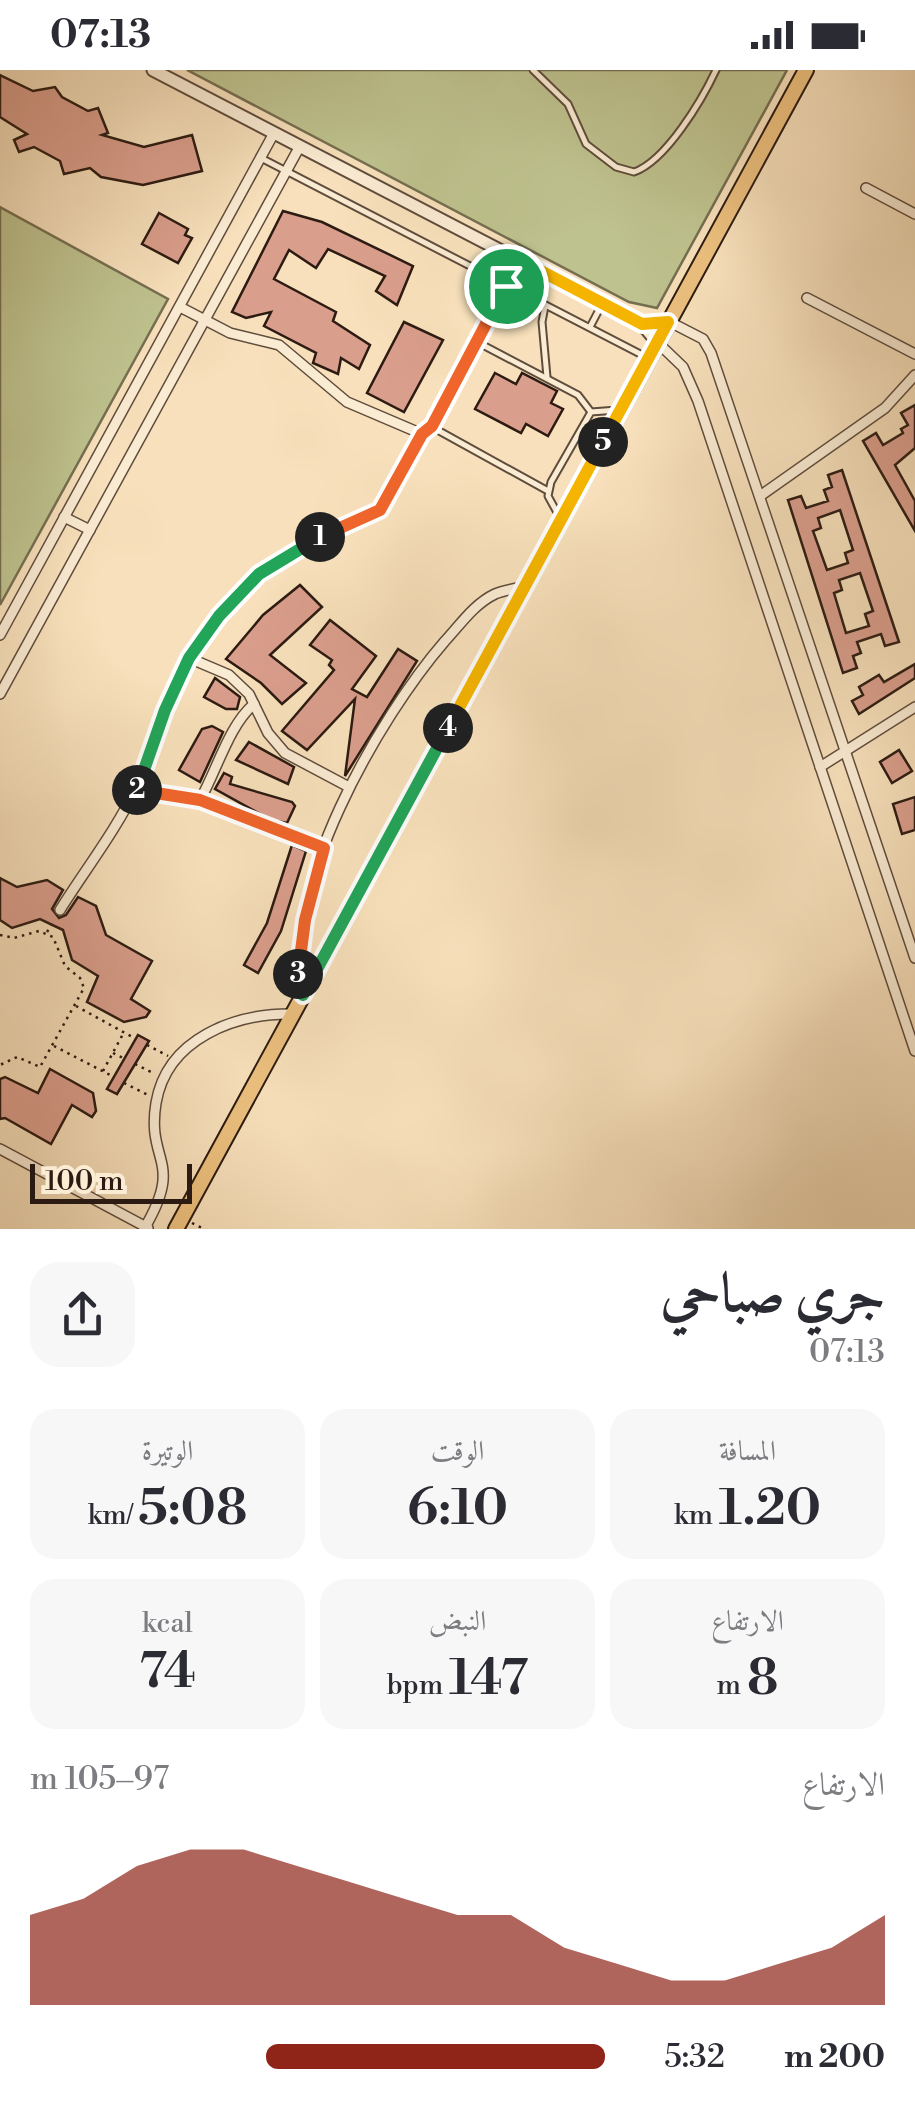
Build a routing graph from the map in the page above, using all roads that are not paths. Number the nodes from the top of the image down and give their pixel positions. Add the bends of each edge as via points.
1 (152, 70) edge
2 (533, 70) edge
3 (716, 70) edge
4 (806, 70) edge
5 (274, 133) junction
6 (300, 146) junction
7 (261, 158) junction
8 (286, 171) junction
9 (866, 188) dead end
10 (915, 214) edge
11 (520, 260) junction
12 (506, 286) junction
13 (807, 298) dead end
14 (602, 303) junction
15 (546, 306) junction
16 (180, 307) junction
17 (203, 319) junction
18 (668, 322) junction
19 (642, 324) junction
20 (589, 328) junction
21 (477, 342) junction
22 (657, 342) junction
23 (915, 354) edge
24 (648, 358) junction
25 (915, 375) edge
26 (547, 379) junction
27 (620, 410) junction
28 (591, 412) junction
29 (432, 426) junction
30 (422, 434) junction
31 (548, 491) junction
32 (760, 496) junction
33 (64, 517) junction
34 (562, 518) junction
35 (90, 530) junction
36 (525, 586) junction
37 (0, 634) edge
38 (189, 658) junction
39 (0, 694) edge
40 (254, 704) junction
41 (915, 707) edge
42 (846, 751) junction
43 (820, 766) junction
44 (349, 788) junction
45 (136, 790) junction
46 (200, 800) junction
47 (324, 848) junction
48 (60, 910) dead end
49 (915, 958) edge
50 (303, 995) junction
51 (293, 1014) junction
52 (914, 1047) edge
53 (0, 1149) edge
54 (146, 1228) edge
55 (176, 1229) edge

1 - 5 street
2 - 3 lane via 568,104 586,144 634,172 688,120
4 - 18 main road
5 - 6 street
5 - 7 street
6 - 8 street
6 - 11 street
7 - 8 lane
7 - 16 street
8 - 12 lane
8 - 17 street
9 - 10 street
11 - 12 street
11 - 14 street
12 - 15 lane
12 - 21 street
13 - 23 street
14 - 19 street
14 - 20 lane
15 - 20 lane
15 - 26 lane
16 - 17 street
16 - 33 street
17 - 30 street via 279,345 346,402
17 - 35 street
18 - 19 street
18 - 22 main road
18 - 32 street via 703,340 712,353
19 - 22 street
20 - 24 lane
21 - 26 lane
21 - 29 street
22 - 24 main road
22 - 43 street via 683,368 698,401
24 - 27 main road
25 - 32 street via 884,408
26 - 28 lane via 578,395
27 - 28 lane
27 - 34 main road
28 - 31 lane
29 - 30 street
29 - 31 lane
30 - 38 street via 380,510 339,525 259,574
31 - 34 lane
32 - 42 street
33 - 35 street
33 - 37 street
34 - 36 main road
35 - 39 street
36 - 44 street via 495,594 464,620 400,701
36 - 50 main road
38 - 40 street via 229,675
38 - 45 street
40 - 44 street via 285,753
40 - 46 street via 238,717
41 - 42 street
42 - 43 street
42 - 49 street
43 - 52 street
44 - 47 street
45 - 46 street
45 - 48 street
46 - 47 street
47 - 50 street via 297,972
50 - 51 main road
51 - 54 street via 258,1013 224,1023 190,1044 165,1079 156,1099 156,1130 166,1180
51 - 55 main road
53 - 54 street

